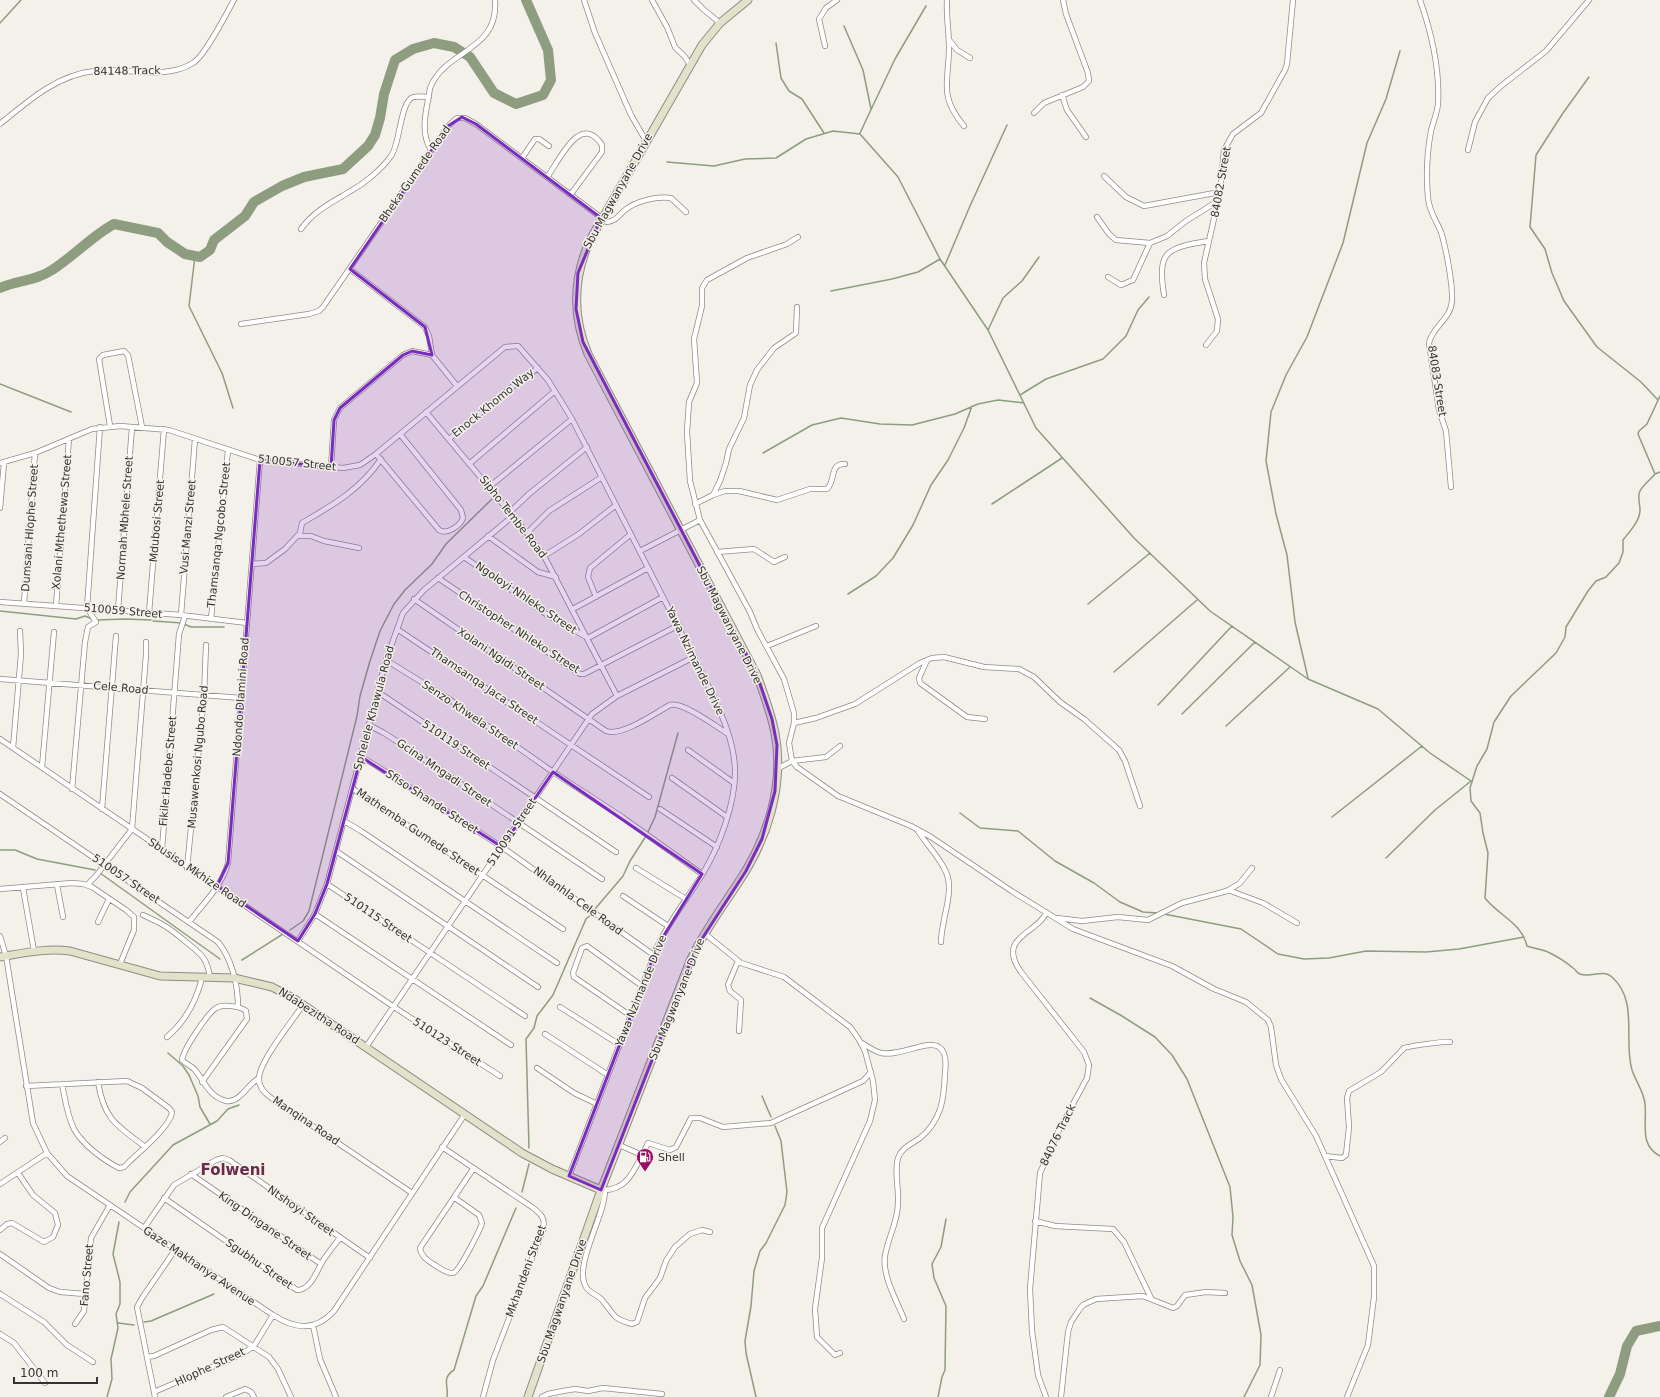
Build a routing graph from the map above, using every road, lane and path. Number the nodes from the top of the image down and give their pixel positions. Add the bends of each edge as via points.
1 (234, 0) edge
2 (495, 0) edge
3 (584, 0) edge
4 (652, 0) edge
5 (694, 0) edge
6 (748, 0) edge
7 (837, 0) edge
8 (947, 0) edge
9 (1063, 0) edge
10 (1293, 0) edge
11 (1420, 0) edge
12 (1590, 0) edge
13 (720, 23) junction
14 (949, 39) junction
15 (825, 46) dead end
16 (970, 58) dead end
17 (690, 65) junction
18 (1062, 95) junction
19 (429, 97) junction
20 (1034, 113) dead end
21 (0, 124) edge
22 (964, 126) dead end
23 (1086, 137) dead end
24 (646, 141) junction
25 (548, 146) dead end
26 (431, 150) junction
27 (1468, 150) dead end
28 (522, 158) junction
29 (547, 176) junction
30 (1104, 176) dead end
31 (1220, 192) junction
32 (571, 194) junction
33 (1218, 201) junction
34 (686, 212) dead end
35 (1097, 216) dead end
36 (601, 218) junction
37 (301, 229) dead end
38 (798, 237) dead end
39 (1208, 241) junction
40 (1150, 243) junction
41 (350, 269) junction
42 (1108, 277) dead end
43 (1164, 295) dead end
44 (797, 307) dead end
45 (241, 324) dead end
46 (1206, 345) dead end
47 (515, 346) joint
48 (432, 355) junction
49 (538, 368) junction
50 (457, 386) junction
51 (555, 391) junction
52 (426, 412) junction
53 (572, 419) junction
54 (110, 426) junction
55 (100, 427) junction
56 (132, 427) junction
57 (142, 427) junction
58 (164, 429) junction
59 (400, 434) junction
60 (69, 439) junction
61 (195, 439) junction
62 (449, 439) junction
63 (586, 447) junction
64 (228, 450) junction
65 (35, 453) junction
66 (376, 454) junction
67 (260, 460) junction
68 (381, 460) junction
69 (2, 463) edge
70 (469, 464) junction
71 (846, 464) dead end
72 (331, 467) junction
73 (602, 477) junction
74 (489, 487) junction
75 (1451, 487) dead end
76 (713, 495) junction
77 (695, 504) junction
78 (616, 505) junction
79 (0, 508) edge
80 (511, 514) junction
81 (700, 520) junction
82 (679, 531) junction
83 (527, 533) junction
84 (631, 534) junction
85 (298, 536) junction
86 (488, 536) junction
87 (358, 548) dead end
88 (640, 551) junction
89 (717, 552) junction
90 (544, 556) junction
91 (464, 557) junction
92 (785, 557) dead end
93 (252, 564) junction
94 (648, 568) junction
95 (556, 577) junction
96 (438, 578) junction
97 (596, 597) junction
98 (663, 597) junction
99 (414, 599) junction
100 (0, 602) edge
101 (24, 603) junction
102 (56, 606) junction
103 (87, 608) junction
104 (118, 610) junction
105 (573, 610) junction
106 (149, 613) junction
107 (183, 616) junction
108 (211, 619) junction
109 (246, 623) junction
110 (679, 625) junction
111 (816, 626) dead end
112 (397, 629) junction
113 (20, 630) dead end
114 (54, 632) dead end
115 (116, 636) dead end
116 (588, 638) junction
117 (146, 642) dead end
118 (206, 645) dead end
119 (767, 646) junction
120 (694, 657) junction
121 (386, 660) junction
122 (928, 660) junction
123 (600, 665) junction
124 (0, 679) edge
125 (18, 680) junction
126 (50, 682) junction
127 (81, 685) junction
128 (112, 688) junction
129 (143, 690) junction
130 (378, 692) junction
131 (174, 693) junction
132 (204, 696) junction
133 (617, 696) junction
134 (241, 698) junction
135 (589, 718) junction
136 (985, 719) dead end
137 (794, 722) junction
138 (369, 725) junction
139 (728, 734) junction
140 (0, 739) edge
141 (571, 745) junction
142 (840, 746) dead end
143 (13, 748) junction
144 (688, 750) dead end
145 (361, 757) junction
146 (792, 761) junction
147 (42, 768) junction
148 (777, 769) junction
149 (553, 772) junction
150 (672, 778) dead end
151 (734, 783) junction
152 (72, 788) junction
153 (353, 789) junction
154 (0, 794) edge
155 (649, 797) dead end
156 (535, 798) junction
157 (1140, 806) dead end
158 (102, 809) junction
159 (660, 809) dead end
160 (727, 817) junction
161 (344, 821) junction
162 (518, 823) junction
163 (132, 829) junction
164 (917, 830) junction
165 (502, 847) junction
166 (718, 847) junction
167 (162, 849) junction
168 (336, 851) junction
169 (616, 852) dead end
170 (105, 864) junction
171 (188, 868) junction
172 (636, 868) dead end
173 (1252, 868) dead end
174 (702, 874) junction
175 (483, 875) junction
176 (602, 879) dead end
177 (57, 884) junction
178 (327, 884) junction
179 (87, 885) junction
180 (217, 886) junction
181 (23, 888) junction
182 (0, 889) edge
183 (1228, 890) junction
184 (623, 896) dead end
185 (109, 899) junction
186 (686, 899) junction
187 (466, 900) junction
188 (1046, 912) junction
189 (143, 914) dead end
190 (315, 914) junction
191 (64, 917) dead end
192 (1055, 918) junction
193 (98, 922) dead end
194 (189, 922) junction
195 (1297, 924) dead end
196 (668, 926) junction
197 (448, 927) junction
198 (562, 929) dead end
199 (704, 933) junction
200 (0, 936) edge
201 (298, 941) junction
202 (941, 942) dead end
203 (34, 950) junction
204 (430, 953) junction
205 (3, 956) edge
206 (655, 956) junction
207 (738, 961) junction
208 (557, 963) dead end
209 (120, 964) junction
210 (202, 978) junction
211 (210, 978) junction
212 (234, 978) junction
213 (413, 979) junction
214 (642, 986) junction
215 (538, 987) dead end
216 (303, 1005) junction
217 (238, 1007) junction
218 (394, 1007) junction
219 (560, 1007) dead end
220 (525, 1016) dead end
221 (631, 1016) junction
222 (740, 1030) dead end
223 (545, 1034) dead end
224 (167, 1037) dead end
225 (861, 1042) junction
226 (1450, 1042) dead end
227 (511, 1045) dead end
228 (620, 1045) junction
229 (366, 1047) junction
230 (537, 1068) dead end
231 (871, 1072) junction
232 (608, 1075) junction
233 (500, 1076) dead end
234 (258, 1078) junction
235 (98, 1082) junction
236 (202, 1082) junction
237 (62, 1084) junction
238 (26, 1086) junction
239 (597, 1104) junction
240 (465, 1114) junction
241 (5, 1138) dead end
242 (0, 1142) edge
243 (619, 1145) junction
244 (144, 1146) junction
245 (442, 1148) junction
246 (47, 1153) junction
247 (642, 1155) junction
248 (1325, 1156) junction
249 (473, 1169) junction
250 (18, 1173) junction
251 (191, 1174) junction
252 (570, 1176) junction
253 (0, 1184) edge
254 (603, 1190) junction
255 (412, 1194) junction
256 (164, 1198) junction
257 (455, 1198) junction
258 (110, 1205) junction
259 (1035, 1220) junction
260 (144, 1228) junction
261 (0, 1230) edge
262 (710, 1232) dead end
263 (340, 1238) junction
264 (175, 1250) junction
265 (0, 1254) edge
266 (370, 1258) junction
267 (581, 1258) junction
268 (321, 1264) junction
269 (1224, 1293) dead end
270 (0, 1294) edge
271 (85, 1294) junction
272 (1151, 1298) junction
273 (273, 1315) junction
274 (904, 1319) dead end
275 (75, 1324) dead end
276 (313, 1325) junction
277 (0, 1334) edge
278 (254, 1346) junction
279 (840, 1353) dead end
280 (147, 1357) junction
281 (93, 1362) dead end
282 (1280, 1370) dead end
283 (45, 1383) dead end
284 (154, 1394) edge
285 (662, 1394) dead end
286 (226, 1397) edge
287 (254, 1397) edge
288 (291, 1397) edge
289 (336, 1397) edge
290 (483, 1397) edge
291 (528, 1397) edge
292 (543, 1397) edge
293 (1046, 1397) edge
294 (1060, 1397) edge
295 (1271, 1397) edge
296 (1347, 1397) edge

1 - 21 street, 84148 Track via 204,52 194,63 173,70 95,70 78,74 60,80
2 - 19 street via 492,27 484,37 436,77 430,88
3 - 24 street via 595,33 628,109
4 - 17 street via 675,47
5 - 13 street via 702,10
6 - 13 main road, Sbu Magwanyane Drive
7 - 15 street via 826,8 819,20
8 - 14 street
9 - 18 street via 1089,77 1088,83 1082,87
10 - 31 street, 84082 Street via 1287,64 1261,113 1233,134 1226,144
11 - 75 street, 84083 Street via 1434,46 1438,97 1429,145 1428,198 1443,239 1452,301 1450,310 1429,343 1440,410 1446,430
12 - 27 street via 1546,52 1488,98 1474,122
13 - 17 main road, Sbu Magwanyane Drive
14 - 16 street via 957,50
14 - 22 street via 947,95 952,110
17 - 24 main road, Sbu Magwanyane Drive
18 - 20 street via 1044,104
18 - 23 street via 1067,110
19 - 26 street via 424,132
19 - 37 street via 413,97 409,101 399,128 396,147 388,160 357,187 319,209
24 - 36 main road, Sbu Magwanyane Drive
25 - 28 street via 536,139
26 - 28 street, Bheka Gumede Road via 452,120 462,117 476,124
26 - 41 street, Bheka Gumede Road
28 - 29 street, Bheka Gumede Road
29 - 32 street, Bheka Gumede Road
29 - 32 street via 577,136 593,136 602,145 602,152
30 - 31 street via 1126,196 1144,206
31 - 33 street, 84082 Street
32 - 36 street, Bheka Gumede Road
33 - 39 street, 84082 Street
33 - 40 street via 1167,236
34 - 36 street via 674,200 666,197 631,206 612,221 607,222
35 - 40 street via 1116,240
36 - 82 main road, Sbu Magwanyane Drive via 578,273 575,298 579,330 588,354
38 - 77 street via 787,244 750,256 703,284 701,312 694,339 697,383 687,412 687,450
39 - 43 street via 1178,246 1166,256 1161,268
39 - 46 street, 84082 Street via 1204,274 1218,319 1217,331
40 - 42 street via 1133,280 1121,284
41 - 45 street, Bheka Gumede Road via 319,311 296,317
41 - 48 street via 425,326
44 - 76 street via 796,333 774,348 753,377 744,418 729,449 723,474
47 - 49 street, Yawa Nzimande Drive via 522,348
47 - 50 street, 510057 Street via 500,350
48 - 50 street
48 - 72 street via 412,351 403,354 340,408 334,420
49 - 51 street, Yawa Nzimande Drive
49 - 62 street, Enock Khomo Way
50 - 52 street, 510057 Street
51 - 53 street, Yawa Nzimande Drive
51 - 70 street
52 - 59 street, 510057 Street
52 - 62 street, Sipho Tembe Road
53 - 63 street, Yawa Nzimande Drive
53 - 74 street
54 - 55 street, 510057 Street
54 - 56 street, 510057 Street
54 - 57 street via 99,359 103,355 124,351 128,355
55 - 60 street, 510057 Street
55 - 103 street
56 - 57 street, 510057 Street
56 - 104 street, Normah Mbhele Street
57 - 58 street, 510057 Street
58 - 61 street, 510057 Street
58 - 106 street, Mdubosi Street
59 - 66 street, 510057 Street
59 - 68 street via 461,510 462,521 447,531 441,531
60 - 65 street, 510057 Street
60 - 102 street, Xolani Mthethewa Street
61 - 64 street, 510057 Street
61 - 107 street, Vusi Manzi Street
62 - 70 street, Sipho Tembe Road
63 - 73 street, Yawa Nzimande Drive
63 - 80 street, Sphelele Khawula Road via 546,479
64 - 67 street, 510057 Street
64 - 108 street, Thamsanqa Ngcobo Street
65 - 69 street, 510057 Street
65 - 101 street, Dumsani Hlophe Street
66 - 68 street
66 - 72 street, 510057 Street via 355,467
67 - 72 street, 510057 Street
67 - 93 street, Ndondo Dlamini Road
68 - 85 street via 362,484 302,523
69 - 79 street
70 - 74 street, Sipho Tembe Road
71 - 76 street via 836,467 827,489 810,489 782,500 771,500 734,491
73 - 78 street, Yawa Nzimande Drive
73 - 83 street via 550,511
74 - 80 street, Sipho Tembe Road
76 - 77 street
77 - 81 street
78 - 84 street, Yawa Nzimande Drive
78 - 90 street via 579,534
80 - 83 street, Sipho Tembe Road
80 - 86 street, Sphelele Khawula Road
81 - 82 street
81 - 89 street
82 - 88 street
82 - 148 main road, Sbu Magwanyane Drive via 757,675 772,719 777,745
83 - 90 street, Sipho Tembe Road
84 - 88 street, Yawa Nzimande Drive
84 - 97 street via 590,568 588,577
85 - 87 street via 310,536 324,542
85 - 93 street via 271,560 264,564
86 - 91 street, Sphelele Khawula Road
86 - 95 street via 538,572
88 - 94 street, Yawa Nzimande Drive
89 - 92 street via 754,548 774,562
89 - 119 street
90 - 95 street, Sipho Tembe Road
91 - 96 street, Sphelele Khawula Road
91 - 116 street, Ngoloyi Nhleko Street via 549,616
93 - 109 street, Ndondo Dlamini Road
94 - 97 street
94 - 98 street, Yawa Nzimande Drive
95 - 105 street, Sipho Tembe Road
96 - 99 street, Sphelele Khawula Road
96 - 123 street, Christopher Nhleko Street via 577,673 584,674
97 - 105 street
98 - 110 street, Yawa Nzimande Drive
98 - 116 street
99 - 112 street, Sphelele Khawula Road via 403,613
99 - 135 street, Xolani Ngidi Street
100 - 101 street, 510059 Street
101 - 102 street, 510059 Street
102 - 103 street, 510059 Street
103 - 104 street, 510059 Street
103 - 127 street via 96,622 88,627
104 - 106 street, 510059 Street
105 - 116 street, Sipho Tembe Road
106 - 107 street, 510059 Street
107 - 108 street, 510059 Street
107 - 131 street
108 - 109 street, 510059 Street
109 - 134 street, Ndondo Dlamini Road
110 - 120 street, Yawa Nzimande Drive
110 - 123 street, Christopher Nhleko Street
111 - 119 street
112 - 121 street, Sphelele Khawula Road
112 - 141 street, Thamsanqa Jaca Street
113 - 125 street
114 - 126 street
115 - 128 street
116 - 123 street, Sipho Tembe Road
117 - 129 street
118 - 132 street, Musawenkosi Ngubo Road
119 - 137 street via 787,687
120 - 133 street, 510091 Street
120 - 139 street, Yawa Nzimande Drive
121 - 130 street, Sphelele Khawula Road
121 - 149 street, Senzo Khwela Street via 449,699
122 - 136 street via 918,678 920,682 967,717
122 - 137 street via 855,704 816,718
122 - 157 street via 953,658 984,667 1019,670 1034,677 1060,702 1119,750
123 - 133 street, Sipho Tembe Road
124 - 125 street, Cele Road
125 - 126 street, Cele Road
125 - 143 street
126 - 127 street, Cele Road
126 - 147 street
127 - 128 street, Cele Road
127 - 152 street
128 - 129 street, Cele Road
128 - 158 street
129 - 131 street, Cele Road
129 - 163 street
130 - 138 street, Sphelele Khawula Road
130 - 156 street, 510119 Street
131 - 132 street, Cele Road
131 - 167 street, Fikile Hadebe Street
132 - 134 street, Cele Road
132 - 171 street, Musawenkosi Ngubo Road
133 - 135 street, 510091 Street
134 - 180 street, Ndondo Dlamini Road via 228,863
135 - 139 street, Xolani Ngidi Street via 606,731 618,732 676,704
135 - 141 street, 510091 Street
137 - 146 street via 789,743
138 - 145 street, Sphelele Khawula Road
138 - 162 street, Gcina Mngadi Street
139 - 151 street, Yawa Nzimande Drive via 735,768
140 - 143 street, Sbusiso Mkhize Road
141 - 149 street, 510091 Street
141 - 155 street, Thamsanqa Jaca Street
142 - 146 street via 826,757
143 - 147 street, Sbusiso Mkhize Road
144 - 151 street
145 - 153 street, Sphelele Khawula Road
145 - 165 street, Sfiso Shande Street
146 - 148 street
146 - 164 street via 803,772 838,796
147 - 152 street, Sbusiso Mkhize Road
148 - 199 main road, Sbu Magwanyane Drive via 773,806 757,850
149 - 156 street, 510091 Street
149 - 174 street, Senzo Khwela Street
150 - 160 street
151 - 160 street, Yawa Nzimande Drive
152 - 158 street, Sbusiso Mkhize Road
153 - 161 street, Sphelele Khawula Road
153 - 175 street, Mathemba Gumede Street
154 - 170 street, 510057 Street
156 - 162 street, 510091 Street
156 - 169 street, 510119 Street
158 - 163 street, Sbusiso Mkhize Road
159 - 166 street
160 - 166 street, Yawa Nzimande Drive
161 - 168 street, Sphelele Khawula Road
161 - 187 street
162 - 165 street, 510091 Street
162 - 176 street, Gcina Mngadi Street
163 - 167 street, Sbusiso Mkhize Road
163 - 170 street
164 - 188 street
164 - 202 street via 947,874 948,898
165 - 175 street, 510091 Street
165 - 206 street, Nhlanhla Cele Road
166 - 174 street, Yawa Nzimande Drive
167 - 171 street, Sbusiso Mkhize Road
168 - 178 street, Sphelele Khawula Road
168 - 197 street
170 - 179 street
170 - 194 street, 510057 Street
171 - 180 street, Sbusiso Mkhize Road
172 - 186 street
173 - 183 street via 1240,882
174 - 186 street, Yawa Nzimande Drive
175 - 187 street, 510091 Street
175 - 198 street, Mathemba Gumede Street
177 - 179 street
177 - 181 street
177 - 191 street
178 - 190 street, Sphelele Khawula Road
178 - 204 street, 510115 Street
179 - 185 street
180 - 194 street, Ndondo Dlamini Road
180 - 201 street, Sbusiso Mkhize Road
181 - 182 street
181 - 203 street
183 - 192 street via 1175,906 1148,920 1118,917 1082,921
183 - 195 street via 1263,903
184 - 196 street
185 - 193 street
185 - 209 street via 131,913 135,921 134,930
186 - 196 street, Yawa Nzimande Drive
187 - 197 street, 510091 Street
187 - 208 street
188 - 192 street
188 - 259 street, 84076 Track via 1042,921 1025,932 1017,942 1014,950 1015,960 1021,972 1084,1052 1089,1072 1041,1168
189 - 211 street via 170,927 199,951 207,963
190 - 201 street, Sphelele Khawula Road
190 - 213 street
192 - 248 street via 1091,937 1172,966 1253,1007 1270,1024 1277,1069
194 - 212 street, 510057 Street via 221,946
196 - 206 street, Yawa Nzimande Drive
197 - 204 street, 510091 Street
197 - 215 street
199 - 207 street
199 - 243 main road, Sbu Magwanyane Drive via 690,961
200 - 205 street, Gaze Makhanya Avenue
201 - 218 street, Sbusiso Mkhize Road
203 - 205 main road, Ndabezitha Road
203 - 209 main road, Ndabezitha Road via 70,951
204 - 213 street, 510091 Street
204 - 220 street, 510115 Street
205 - 238 street, Gaze Makhanya Avenue
206 - 214 street, Yawa Nzimande Drive
207 - 222 street via 728,987 741,1000
207 - 225 street via 784,977 850,1027
209 - 210 main road, Ndabezitha Road via 160,976
210 - 211 main road, Ndabezitha Road
210 - 224 street via 189,1012
211 - 212 main road, Ndabezitha Road
212 - 216 main road, Ndabezitha Road via 272,987
212 - 217 street, 510057 Street via 238,991
213 - 218 street, 510091 Street
213 - 227 street
214 - 221 street, Yawa Nzimande Drive
214 - 221 street via 586,946 582,948 573,973 574,977
216 - 229 main road, Ndabezitha Road
216 - 234 street via 264,1063
217 - 236 street via 246,1011 246,1022
217 - 236 street via 216,1008 182,1058 195,1070
218 - 229 street, 510091 Street
218 - 233 street, 510123 Street
219 - 228 street
221 - 228 street, Yawa Nzimande Drive
223 - 232 street
225 - 231 street
225 - 274 street via 872,1049 887,1053 934,1045 942,1048 944,1056 945,1088 940,1113 931,1127 903,1149 898,1158 898,1213 885,1263
226 - 248 street via 1442,1041 1433,1045 1404,1048 1381,1072 1351,1089 1347,1098 1349,1127 1346,1155 1342,1158
228 - 232 street, Yawa Nzimande Drive
229 - 240 main road, Ndabezitha Road
230 - 239 street via 574,1093
231 - 247 street via 863,1081 770,1123 723,1127 700,1118 690,1118 676,1147 670,1150 648,1143
231 - 279 street via 875,1100 870,1121 849,1172 826,1217 822,1233 822,1258 815,1309 817,1337 835,1355
232 - 239 street, Yawa Nzimande Drive
234 - 236 street via 230,1102 211,1094
234 - 255 street, Manqina Road via 261,1087 271,1098
235 - 237 street
235 - 244 street via 103,1106 112,1120
235 - 244 street via 131,1082 171,1110 170,1120
237 - 238 street
237 - 244 street via 70,1119 77,1133 110,1163 121,1168
238 - 246 street, Gaze Makhanya Avenue via 33,1123
239 - 252 street, Yawa Nzimande Drive
240 - 245 street, Gaze Makhanya Avenue
240 - 252 main road, Ndabezitha Road via 522,1153
241 - 242 street
243 - 247 street
243 - 254 main road, Sbu Magwanyane Drive
245 - 249 street, Mkhandeni Street
245 - 255 street, Gaze Makhanya Avenue
246 - 250 street
246 - 258 street, Gaze Makhanya Avenue via 67,1176
247 - 254 street via 626,1183
248 - 296 street via 1374,1266 1368,1345
249 - 257 street
249 - 290 street, Mkhandeni Street via 532,1207 544,1220 543,1230 493,1360
250 - 253 street
250 - 261 street via 33,1195 55,1213 58,1221 56,1230 53,1237 44,1242 12,1224 7,1224
251 - 256 street, Ntshoyi Street via 174,1185
251 - 263 street, Ntshoyi Street via 216,1160 226,1158
251 - 268 street, King Dingane Street
252 - 254 main road, Ndabezitha Road
254 - 267 main road, Sbu Magwanyane Drive
255 - 266 street, Gaze Makhanya Avenue
256 - 260 street, Ntshoyi Street
256 - 268 street, Sgubhu Street via 295,1289 305,1288
257 - 257 street via 420,1248 425,1258 451,1273 462,1264 482,1222 479,1215
258 - 260 street, Gaze Makhanya Avenue
258 - 271 street, Fano Street via 91,1238
259 - 272 street via 1055,1226 1113,1229 1124,1242
259 - 293 street, 84076 Track via 1030,1289 1032,1331 1038,1375
260 - 264 street, Gaze Makhanya Avenue
262 - 267 street via 702,1230 690,1234 675,1247 666,1261 660,1278 645,1298 638,1320 634,1324 615,1318 601,1298 587,1289
263 - 266 street, Ntshoyi Street
263 - 268 street, Sgubhu Street
264 - 273 street, Gaze Makhanya Avenue
264 - 280 street via 138,1307
265 - 271 street via 49,1288 60,1292
266 - 276 street, Gaze Makhanya Avenue via 334,1311
267 - 291 main road, Sbu Magwanyane Drive
269 - 272 street via 1185,1294 1178,1306 1173,1308
270 - 281 street via 44,1322 67,1345
271 - 275 street, Fano Street via 83,1314
272 - 294 street via 1104,1298 1087,1303 1079,1310 1068,1332
273 - 276 street, Gaze Makhanya Avenue via 290,1325
273 - 278 street, Hlophe Street
276 - 289 street via 320,1359
277 - 283 street via 14,1343
278 - 280 street via 221,1327
278 - 284 street, Hlophe Street via 236,1357
278 - 288 street via 274,1363
280 - 284 street
282 - 295 street
285 - 292 street via 603,1388 563,1391
286 - 287 street via 248,1389

